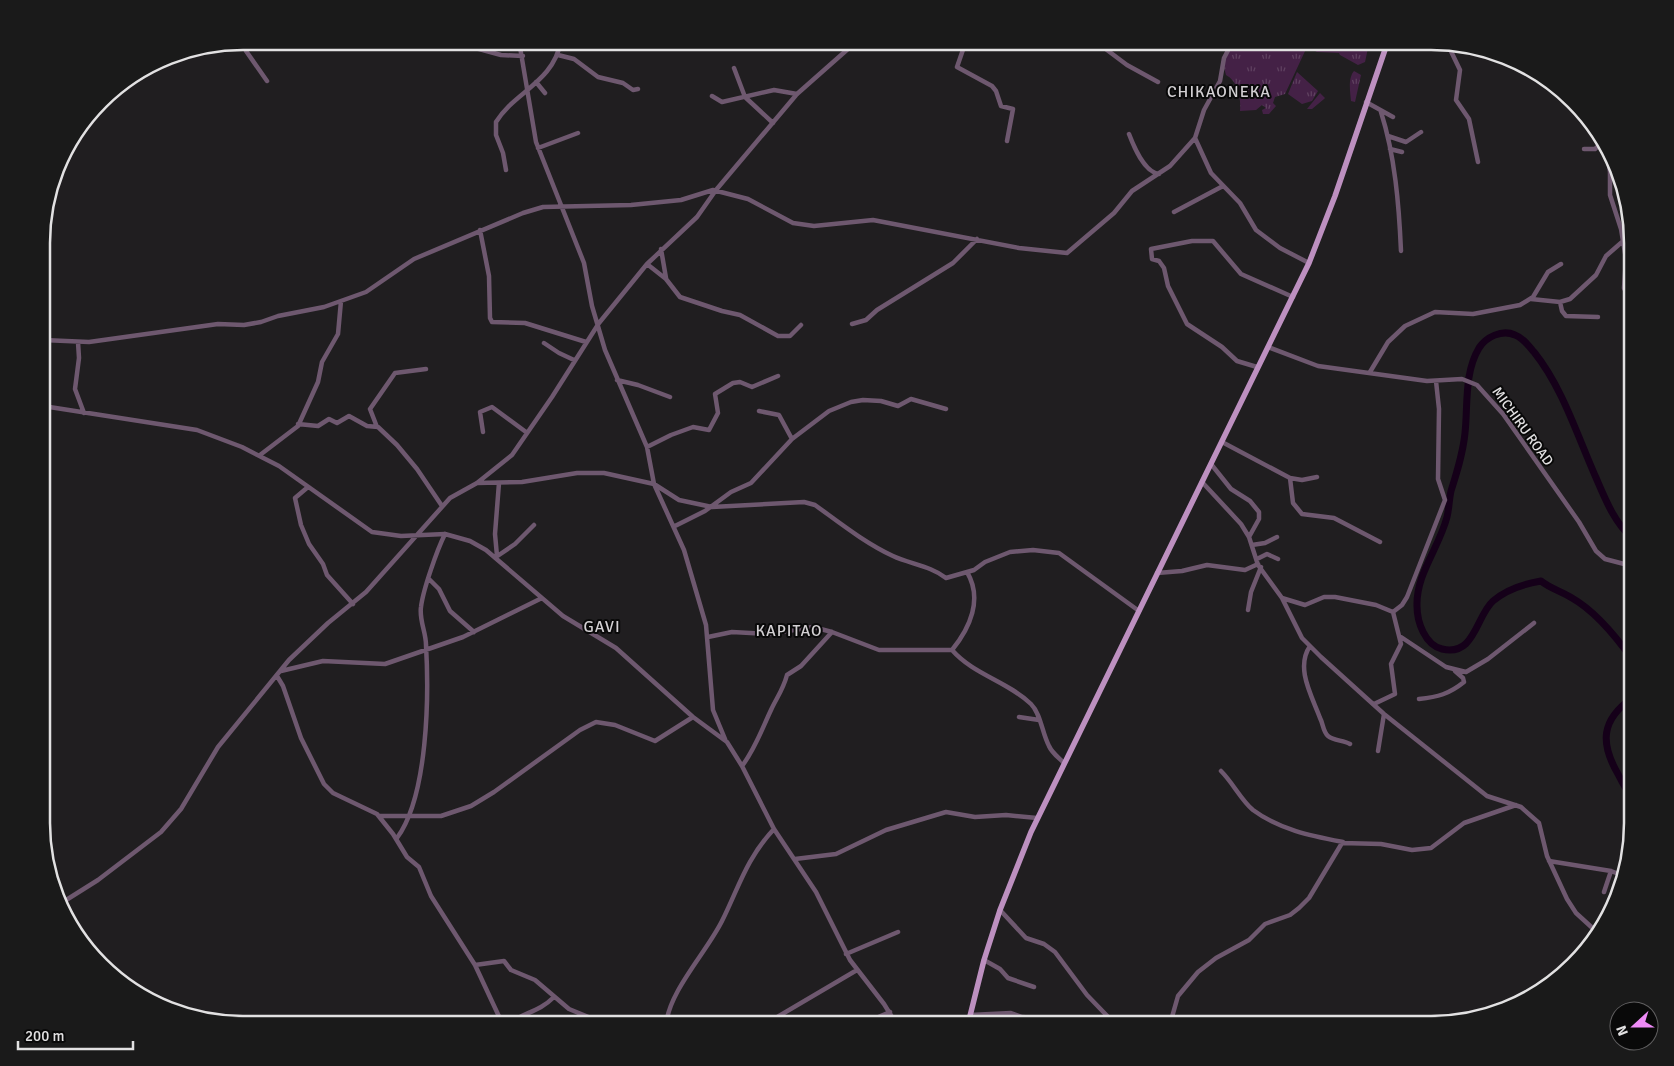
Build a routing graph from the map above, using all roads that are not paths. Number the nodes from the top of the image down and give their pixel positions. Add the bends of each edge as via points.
1 (246, 50) edge
2 (482, 50) edge
3 (521, 50) edge
4 (559, 50) edge
5 (847, 50) edge
6 (963, 50) edge
7 (1107, 50) edge
8 (1228, 50) edge
9 (1385, 50) edge
10 (1452, 51) edge
11 (558, 55) junction
12 (523, 56) junction
13 (734, 68) dead end
14 (267, 81) dead end
15 (536, 82) junction
16 (1158, 82) dead end
17 (638, 89) dead end
18 (528, 92) junction
19 (545, 93) dead end
20 (797, 94) junction
21 (712, 96) dead end
22 (745, 97) junction
23 (1366, 102) junction
24 (1382, 112) junction
25 (1393, 117) dead end
26 (772, 123) junction
27 (1421, 132) dead end
28 (578, 133) dead end
29 (1129, 134) dead end
30 (1388, 136) junction
31 (1195, 138) junction
32 (1007, 141) dead end
33 (1598, 147) edge
34 (538, 148) junction
35 (1584, 148) dead end
36 (1390, 149) junction
37 (1402, 152) dead end
38 (1478, 162) dead end
39 (506, 170) dead end
40 (1610, 171) edge
41 (1159, 174) junction
42 (1223, 186) junction
43 (716, 190) junction
44 (562, 206) junction
45 (1174, 212) dead end
46 (480, 230) junction
47 (977, 239) junction
48 (1622, 242) junction
49 (661, 249) junction
50 (1401, 251) dead end
51 (1624, 251) edge
52 (1309, 263) junction
53 (647, 264) junction
54 (1561, 264) dead end
55 (666, 279) junction
56 (1293, 297) junction
57 (1531, 299) junction
58 (341, 301) junction
59 (1560, 302) junction
60 (1598, 317) dead end
61 (599, 323) junction
62 (852, 324) dead end
63 (801, 325) dead end
64 (50, 340) edge
65 (78, 342) junction
66 (544, 342) dead end
67 (586, 342) junction
68 (1268, 347) junction
69 (574, 360) junction
70 (1257, 367) junction
71 (426, 369) dead end
72 (1370, 372) junction
73 (778, 376) dead end
74 (617, 380) junction
75 (1436, 381) junction
76 (670, 397) dead end
77 (50, 407) edge
78 (946, 409) dead end
79 (759, 411) dead end
80 (84, 413) junction
81 (298, 424) junction
82 (377, 427) junction
83 (483, 432) dead end
84 (526, 432) junction
85 (792, 439) junction
86 (1222, 442) junction
87 (647, 447) junction
88 (260, 455) junction
89 (1211, 464) junction
90 (1317, 477) dead end
91 (1290, 478) junction
92 (1202, 482) junction
93 (477, 483) junction
94 (499, 483) junction
95 (654, 484) junction
96 (308, 487) junction
97 (442, 506) junction
98 (712, 507) junction
99 (534, 525) dead end
100 (675, 526) junction
101 (445, 534) junction
102 (417, 536) junction
103 (1249, 537) junction
104 (1277, 537) dead end
105 (1380, 542) dead end
106 (1252, 545) junction
107 (496, 557) junction
108 (1278, 560) dead end
109 (1258, 563) junction
110 (1624, 565) edge
111 (974, 570) junction
112 (967, 572) junction
113 (1157, 573) junction
114 (972, 579) junction
115 (429, 580) junction
116 (542, 598) junction
117 (1282, 598) junction
118 (353, 604) junction
119 (1248, 610) dead end
120 (1139, 611) junction
121 (1393, 612) junction
122 (1534, 623) dead end
123 (474, 632) junction
124 (832, 632) junction
125 (708, 637) junction
126 (1401, 637) junction
127 (1310, 646) junction
128 (426, 650) junction
129 (952, 650) junction
130 (1456, 670) junction
131 (281, 671) junction
132 (277, 676) junction
133 (1419, 699) dead end
134 (1374, 704) junction
135 (1384, 714) junction
136 (693, 717) junction
137 (1019, 717) dead end
138 (1039, 720) junction
139 (727, 742) junction
140 (1350, 744) dead end
141 (1378, 751) dead end
142 (1064, 763) junction
143 (742, 766) junction
144 (1221, 771) dead end
145 (1516, 805) junction
146 (379, 816) junction
147 (408, 816) junction
148 (1037, 818) junction
149 (774, 829) junction
150 (397, 838) junction
151 (1343, 842) junction
152 (796, 859) junction
153 (1549, 861) junction
154 (1611, 871) junction
155 (1617, 873) edge
156 (1604, 892) dead end
157 (66, 900) edge
158 (1000, 910) junction
159 (1593, 927) edge
160 (898, 932) dead end
161 (846, 954) junction
162 (984, 960) junction
163 (475, 966) junction
164 (857, 970) junction
165 (1034, 987) dead end
166 (554, 997) junction
167 (890, 1012) junction
168 (970, 1015) joint
169 (498, 1016) edge
170 (521, 1016) edge
171 (586, 1016) edge
172 (668, 1016) edge
173 (779, 1016) edge
174 (881, 1016) edge
175 (892, 1016) edge
176 (1019, 1016) edge
177 (1107, 1016) edge
178 (1172, 1016) edge

1 - 14 street
2 - 12 street via 500,56
3 - 12 street
4 - 11 street
5 - 20 street
6 - 32 street via 957,67 992,86 1001,106 1013,109
7 - 16 street via 1127,66
8 - 31 street via 1220,81 1204,110
9 - 23 main road
10 - 38 street via 1459,65 1456,100 1468,119
11 - 15 street
11 - 17 street via 577,61 598,77
12 - 18 street
13 - 22 street
15 - 18 street
15 - 19 street
18 - 34 street
18 - 39 street via 510,103 496,122 496,135
20 - 22 street via 774,90
20 - 26 street
21 - 22 street via 719,102
22 - 26 street
23 - 24 street
23 - 52 main road
24 - 25 street
24 - 30 street
26 - 43 street
27 - 30 street via 1406,142
28 - 34 street
29 - 41 street via 1147,167
30 - 36 street
31 - 41 street
31 - 42 street via 1208,168
33 - 35 street
34 - 44 street
36 - 37 street
36 - 50 street
40 - 48 street via 1610,194
41 - 47 street via 1132,191 1119,209 1069,252 1060,254
42 - 45 street
42 - 52 street via 1240,203 1261,234
43 - 44 street via 681,200
43 - 47 street via 748,199 793,223 814,226 873,220
43 - 49 street via 696,217
44 - 46 street via 543,207
44 - 61 street via 584,263 592,306
46 - 58 street via 414,259 371,289
46 - 67 street via 489,276 492,322 525,323
47 - 62 street via 952,263 877,310 870,318
48 - 51 street
48 - 59 street via 1606,256 1594,276 1570,299
49 - 53 street
49 - 55 street
52 - 56 main road
53 - 55 street
53 - 61 street
54 - 57 street via 1548,272
55 - 63 street via 680,297 740,315 778,336 790,336
56 - 68 main road
56 - 70 street via 1241,274 1213,241 1192,241 1151,250 1152,259 1164,268 1168,286 1187,324 1237,361
57 - 59 street
57 - 72 street via 1514,307 1489,312 1435,312 1396,333
58 - 65 street via 250,324 218,324
58 - 81 street via 338,334 322,362 318,382
59 - 60 street via 1566,316
61 - 67 street
61 - 74 street
64 - 65 street
65 - 80 street via 76,394
66 - 69 street
67 - 69 street
68 - 70 main road
68 - 72 street, MICHIRU ROAD via 1318,366
69 - 84 street via 552,398
70 - 86 main road
71 - 82 street via 395,373 370,409
72 - 75 street, MICHIRU ROAD
73 - 87 street via 752,387 740,382 726,386 715,394 718,413 710,430 693,428
74 - 76 street
74 - 87 street
75 - 110 street, MICHIRU ROAD via 1462,379 1477,385 1508,421 1596,551 1605,559
75 - 121 street via 1438,479 1445,500 1407,597
77 - 80 street
78 - 85 street via 911,399 898,406 873,400 851,402 829,411
79 - 85 street via 780,415
80 - 88 street via 198,430
81 - 82 street via 318,426 328,419 337,422 350,416 367,426
81 - 88 street
82 - 97 street via 408,457
83 - 84 street via 480,412 492,407
84 - 93 street via 512,455
85 - 98 street via 751,483 731,492
86 - 89 main road
86 - 91 street
87 - 95 street
88 - 96 street
89 - 92 main road
89 - 103 street via 1232,489 1250,501 1259,512 1259,519
90 - 91 street
91 - 105 street via 1293,502 1302,514 1334,518
92 - 103 street via 1238,520
92 - 113 main road
93 - 94 street
93 - 97 street via 457,493
94 - 95 street via 593,472
94 - 107 street
95 - 98 street via 679,500
95 - 100 street
96 - 102 street via 372,532 385,536
96 - 118 street via 295,498 304,534 327,575
97 - 102 street
98 - 100 street
98 - 112 street via 804,502 815,505 879,549 912,565 936,570 946,578
99 - 107 street
100 - 125 street
101 - 102 street
101 - 107 street via 476,543
101 - 115 street
102 - 118 street
103 - 106 street
104 - 106 street
106 - 109 street
107 - 116 street
108 - 109 street via 1267,554
109 - 113 street via 1247,570 1203,565
109 - 117 street
109 - 119 street
111 - 112 street
111 - 114 street
111 - 120 street via 1010,552 1059,553
112 - 114 street
113 - 120 main road
114 - 129 street via 974,611
115 - 123 street via 439,589 450,611
115 - 128 street via 420,608
116 - 123 street
116 - 136 street via 574,624 616,648
117 - 121 street via 1305,605 1324,597 1336,597
117 - 127 street via 1299,633
118 - 131 street via 314,636
120 - 142 main road
121 - 126 street
122 - 130 street via 1473,669 1466,672
123 - 128 street
124 - 125 street via 813,627 770,634 737,632
124 - 129 street via 884,651
124 - 143 street via 801,666 787,675 782,693
125 - 139 street via 713,710
126 - 130 street via 1446,667
126 - 134 street via 1391,664 1395,694
127 - 134 street via 1337,674
127 - 140 street via 1304,658 1304,668 1325,732
128 - 131 street via 384,664 321,661
128 - 147 street via 428,684 423,750 417,791
129 - 138 street via 985,676 1015,690 1032,705
130 - 133 street via 1464,682 1457,688 1445,696
131 - 132 street
132 - 146 street via 301,738 324,784 333,793
132 - 157 street via 218,747 180,809 161,832
134 - 135 street
135 - 141 street
135 - 145 street via 1487,796
136 - 139 street
136 - 147 street via 655,741 602,721 591,723 478,802 445,816
137 - 138 street
138 - 142 street via 1049,747
139 - 143 street
142 - 148 main road
143 - 149 street
144 - 151 street via 1253,809 1277,824 1304,834
145 - 151 street via 1464,823 1431,848 1412,850
145 - 153 street via 1538,822
146 - 147 street
146 - 150 street
147 - 150 street
148 - 152 street via 975,817 946,812 886,830 836,854
148 - 158 main road
149 - 152 street
149 - 172 street via 745,869 722,920 671,1003
150 - 163 street via 406,857 419,867 435,902
151 - 178 street via 1309,898 1290,915 1265,924 1249,940 1198,972 1178,996
152 - 161 street
153 - 154 street
153 - 159 street via 1572,906
154 - 155 street
154 - 156 street
158 - 162 main road
158 - 177 street via 1026,938 1055,952
160 - 161 street
161 - 164 street
162 - 165 street via 1008,978
162 - 168 main road
163 - 166 street via 504,961 511,970 535,980
163 - 169 street
164 - 167 street
164 - 173 street
166 - 170 street via 540,1009
166 - 171 street via 569,1009
167 - 174 street
167 - 175 street
168 - 176 street via 1011,1013

